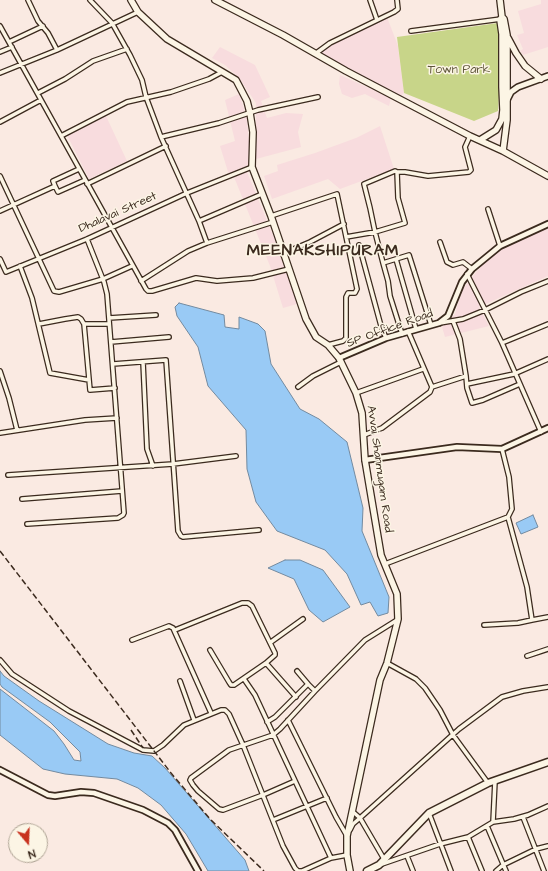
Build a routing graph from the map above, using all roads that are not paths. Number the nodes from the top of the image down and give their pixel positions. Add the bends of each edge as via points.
1 (28, 0) edge
2 (90, 0) edge
3 (131, 0) edge
4 (215, 0) edge
5 (370, 0) edge
6 (397, 0) edge
7 (500, 0) edge
8 (138, 12) junction
9 (502, 19) junction
10 (377, 20) junction
11 (112, 23) junction
12 (0, 26) edge
13 (43, 26) junction
14 (411, 31) dead end
15 (507, 35) junction
16 (9, 42) junction
17 (12, 47) junction
18 (127, 49) junction
19 (57, 50) junction
20 (0, 52) edge
21 (315, 54) junction
22 (22, 65) junction
23 (223, 71) junction
24 (0, 73) edge
25 (548, 76) edge
26 (541, 79) junction
27 (38, 93) junction
28 (146, 97) junction
29 (318, 97) dead end
30 (41, 100) junction
31 (507, 101) junction
32 (250, 113) junction
33 (0, 122) edge
34 (61, 136) junction
35 (470, 136) junction
36 (161, 137) junction
37 (480, 140) junction
38 (166, 146) junction
39 (503, 151) junction
40 (252, 167) junction
41 (79, 169) junction
42 (396, 172) junction
43 (0, 176) edge
44 (548, 176) edge
45 (86, 182) junction
46 (55, 186) junction
47 (187, 193) junction
48 (262, 194) junction
49 (14, 205) junction
50 (488, 210) dead end
51 (0, 211) edge
52 (272, 219) junction
53 (199, 221) junction
54 (344, 224) junction
55 (548, 224) edge
56 (111, 228) junction
57 (375, 232) junction
58 (346, 237) junction
59 (87, 239) junction
60 (440, 242) dead end
61 (207, 243) junction
62 (360, 245) dead end
63 (500, 246) junction
64 (284, 253) junction
65 (39, 258) junction
66 (0, 259) edge
67 (396, 259) junction
68 (383, 263) junction
69 (20, 266) junction
70 (132, 266) junction
71 (289, 269) junction
72 (472, 269) junction
73 (468, 274) junction
74 (103, 279) junction
75 (141, 281) junction
76 (548, 282) edge
77 (485, 310) junction
78 (156, 315) dead end
79 (109, 318) junction
80 (454, 321) junction
81 (439, 323) junction
82 (39, 324) junction
83 (84, 324) junction
84 (109, 324) junction
85 (548, 324) edge
86 (431, 325) junction
87 (416, 329) junction
88 (408, 331) junction
89 (402, 334) junction
90 (169, 338) dead end
91 (386, 338) junction
92 (111, 342) junction
93 (502, 343) junction
94 (328, 345) junction
95 (548, 359) edge
96 (340, 360) junction
97 (143, 362) junction
98 (113, 364) junction
99 (423, 369) junction
100 (0, 371) edge
101 (514, 374) junction
102 (466, 376) junction
103 (89, 380) junction
104 (467, 384) junction
105 (520, 384) junction
106 (432, 387) junction
107 (115, 388) junction
108 (298, 388) dead end
109 (356, 393) junction
110 (117, 418) junction
111 (548, 428) edge
112 (17, 430) junction
113 (541, 432) junction
114 (0, 433) edge
115 (364, 435) junction
116 (502, 448) junction
117 (236, 456) dead end
118 (365, 460) junction
119 (173, 464) junction
120 (153, 466) junction
121 (120, 468) junction
122 (8, 475) dead end
123 (122, 491) junction
124 (22, 499) dead end
125 (508, 517) junction
126 (27, 524) dead end
127 (259, 530) dead end
128 (385, 564) junction
129 (548, 617) edge
130 (303, 619) dead end
131 (398, 620) junction
132 (532, 620) junction
133 (484, 625) dead end
134 (175, 630) junction
135 (132, 640) dead end
136 (271, 642) junction
137 (548, 649) edge
138 (210, 650) dead end
139 (527, 656) dead end
140 (0, 660) edge
141 (266, 663) junction
142 (387, 664) junction
143 (297, 671) dead end
144 (244, 679) junction
145 (180, 681) dead end
146 (308, 684) junction
147 (548, 687) edge
148 (315, 691) junction
149 (296, 696) junction
150 (211, 713) junction
151 (194, 720) junction
152 (288, 720) junction
153 (267, 722) junction
154 (272, 735) junction
155 (452, 735) junction
156 (243, 745) junction
157 (548, 762) edge
158 (0, 770) edge
159 (295, 781) junction
160 (495, 781) junction
161 (488, 783) junction
162 (263, 795) junction
163 (326, 798) junction
164 (307, 806) junction
165 (548, 806) edge
166 (352, 811) junction
167 (428, 813) junction
168 (523, 817) junction
169 (360, 818) junction
170 (274, 820) junction
171 (493, 822) junction
172 (486, 826) junction
173 (347, 836) junction
174 (468, 837) junction
175 (440, 844) junction
176 (548, 846) edge
177 (536, 849) junction
178 (346, 856) junction
179 (407, 856) junction
180 (331, 858) junction
181 (384, 859) junction
182 (379, 865) junction
183 (503, 865) junction
184 (198, 871) edge
185 (350, 871) edge
186 (368, 871) edge
187 (413, 871) edge
188 (451, 871) edge
189 (482, 871) edge
190 (496, 871) edge
191 (506, 871) edge
192 (544, 871) edge

1 - 13 street
2 - 11 street
3 - 8 main road, Avvai Shanmugam Road
4 - 21 main road
5 - 10 street
6 - 10 street via 398,9
7 - 9 main road
8 - 11 street
8 - 23 main road, Avvai Shanmugam Road via 167,39
9 - 14 street
9 - 15 main road
9 - 37 main road via 502,119 496,130
10 - 21 street via 330,43
11 - 18 street
11 - 19 street
12 - 16 street
13 - 16 street
13 - 19 street
15 - 26 main road via 525,66
15 - 31 main road
16 - 17 street
17 - 20 street
17 - 22 street
18 - 27 street via 93,61
18 - 28 street via 142,80
19 - 22 street
21 - 35 main road
22 - 24 street
22 - 27 street
23 - 28 street via 192,86
23 - 32 main road, Avvai Shanmugam Road via 236,80
25 - 26 main road
26 - 31 main road via 524,84 511,92
27 - 30 street
28 - 34 street via 127,102
28 - 36 street
29 - 32 street
30 - 33 street
30 - 34 street
31 - 39 main road
32 - 36 street
32 - 40 main road, Avvai Shanmugam Road via 253,132
34 - 41 street
35 - 37 main road
35 - 42 street via 465,148 471,170 469,172 428,176
36 - 38 street
37 - 39 main road
38 - 45 street
38 - 47 street
39 - 44 main road
40 - 47 street, Dhalavai Street
40 - 48 main road, Avvai Shanmugam Road
41 - 45 street
41 - 46 street via 53,181
42 - 57 street via 398,198 405,222
42 - 57 street via 364,184
43 - 49 street
45 - 46 street via 58,192
45 - 56 street
46 - 49 street
47 - 53 street
47 - 56 street, Dhalavai Street
48 - 52 main road, Avvai Shanmugam Road
48 - 53 street
49 - 51 street
49 - 65 street
50 - 63 street
52 - 54 street via 337,194
52 - 61 street
52 - 64 main road, Avvai Shanmugam Road
53 - 61 street
54 - 58 street
54 - 64 street
55 - 63 street, SP Office Road
56 - 59 street, Dhalavai Street
56 - 70 street
57 - 58 street
57 - 68 street
58 - 94 street via 358,289 355,293 348,293 346,297 346,338
59 - 65 street, Dhalavai Street
59 - 74 street
60 - 72 street via 447,262 453,265 464,262
61 - 75 street via 188,250
62 - 91 street
63 - 72 street, SP Office Road
64 - 71 main road, Avvai Shanmugam Road
65 - 69 street, Dhalavai Street
65 - 74 street via 56,292
66 - 69 street, Dhalavai Street via 6,272
67 - 68 street
67 - 86 street via 409,255
67 - 87 street
68 - 89 street
69 - 82 street via 29,287
70 - 74 street
70 - 75 street
71 - 75 street via 253,278 217,281 196,278 150,292
71 - 94 main road, Avvai Shanmugam Road via 306,319 316,337
72 - 73 street, SP Office Road
73 - 77 street
73 - 81 street, SP Office Road via 448,316
74 - 79 street
76 - 77 street
77 - 80 street
77 - 93 street
78 - 79 street
79 - 84 street
80 - 81 street
80 - 102 street via 460,339
81 - 86 street, SP Office Road
82 - 83 street via 78,317
82 - 103 street via 50,373
83 - 84 street
83 - 103 street
84 - 92 street
85 - 93 street
86 - 87 street, SP Office Road
87 - 88 street, SP Office Road
88 - 89 street, SP Office Road
88 - 99 street
89 - 91 street, SP Office Road
90 - 92 street
91 - 96 street, SP Office Road
92 - 98 street
93 - 101 street
94 - 96 main road, Avvai Shanmugam Road
95 - 101 street
96 - 108 street
96 - 109 main road, Avvai Shanmugam Road
97 - 98 street
97 - 119 street via 166,360
97 - 120 street via 147,449
98 - 107 street
99 - 106 street
99 - 109 street
100 - 112 street
101 - 104 street
101 - 105 street
102 - 104 street
102 - 106 street
103 - 107 street via 90,390
104 - 105 street via 472,403
105 - 113 street
106 - 115 street via 430,392 382,428
107 - 110 street
109 - 115 main road, Avvai Shanmugam Road via 362,413
110 - 112 street
110 - 121 street
111 - 113 street
112 - 114 street
113 - 116 street
115 - 118 main road, Avvai Shanmugam Road
116 - 118 street via 457,447
116 - 125 street via 509,477 512,509
117 - 119 street
118 - 128 main road, Avvai Shanmugam Road via 380,554
119 - 120 street
119 - 127 street via 178,531 181,536
120 - 121 street
121 - 122 street
121 - 123 street
123 - 124 street
123 - 126 street via 124,513 118,518
125 - 128 street
125 - 132 street via 527,587
128 - 131 main road, Avvai Shanmugam Road via 397,594
129 - 132 street
130 - 136 street
131 - 142 main road, Avvai Shanmugam Road
131 - 148 street via 365,640
132 - 133 street via 518,624
134 - 135 street via 169,626
134 - 136 street via 245,602 252,606
134 - 150 street
136 - 141 street via 275,655
137 - 139 street
138 - 144 street via 231,685
140 - 151 street via 12,674 69,711 143,750 154,751
141 - 144 street
141 - 149 street
142 - 155 street via 416,679 425,688 440,710
142 - 166 main road, Avvai Shanmugam Road via 380,680
143 - 146 street
144 - 153 street via 255,695
145 - 151 street
146 - 148 street
146 - 149 street
147 - 155 street via 502,697
148 - 152 street
149 - 153 street
150 - 151 street
150 - 156 street via 221,710 227,712
152 - 154 street
152 - 163 street
153 - 154 street
154 - 156 street
154 - 159 street
155 - 161 street
155 - 169 street
156 - 162 street
156 - 162 street via 229,750 191,778 191,782 221,810
157 - 160 highway
158 - 184 street via 48,795 94,793 143,810 168,823 175,830
159 - 162 street
159 - 164 street
160 - 161 highway
160 - 171 street
161 - 167 highway
162 - 170 street
163 - 164 street
163 - 173 street
164 - 170 street
164 - 180 street
165 - 168 street
166 - 169 street
166 - 173 main road, Avvai Shanmugam Road
167 - 175 street
167 - 181 highway
168 - 171 street
168 - 177 street
169 - 173 street via 353,824
169 - 181 street
170 - 180 street via 283,846 298,871
171 - 172 street
172 - 174 street
172 - 183 street
173 - 178 main road, Avvai Shanmugam Road
174 - 175 street
174 - 189 street
175 - 179 street
175 - 188 street
176 - 177 street
177 - 183 street
177 - 192 street
178 - 180 street
178 - 185 main road, Avvai Shanmugam Road
179 - 182 street
179 - 187 street
181 - 182 highway
182 - 186 highway
183 - 190 street
183 - 191 street

